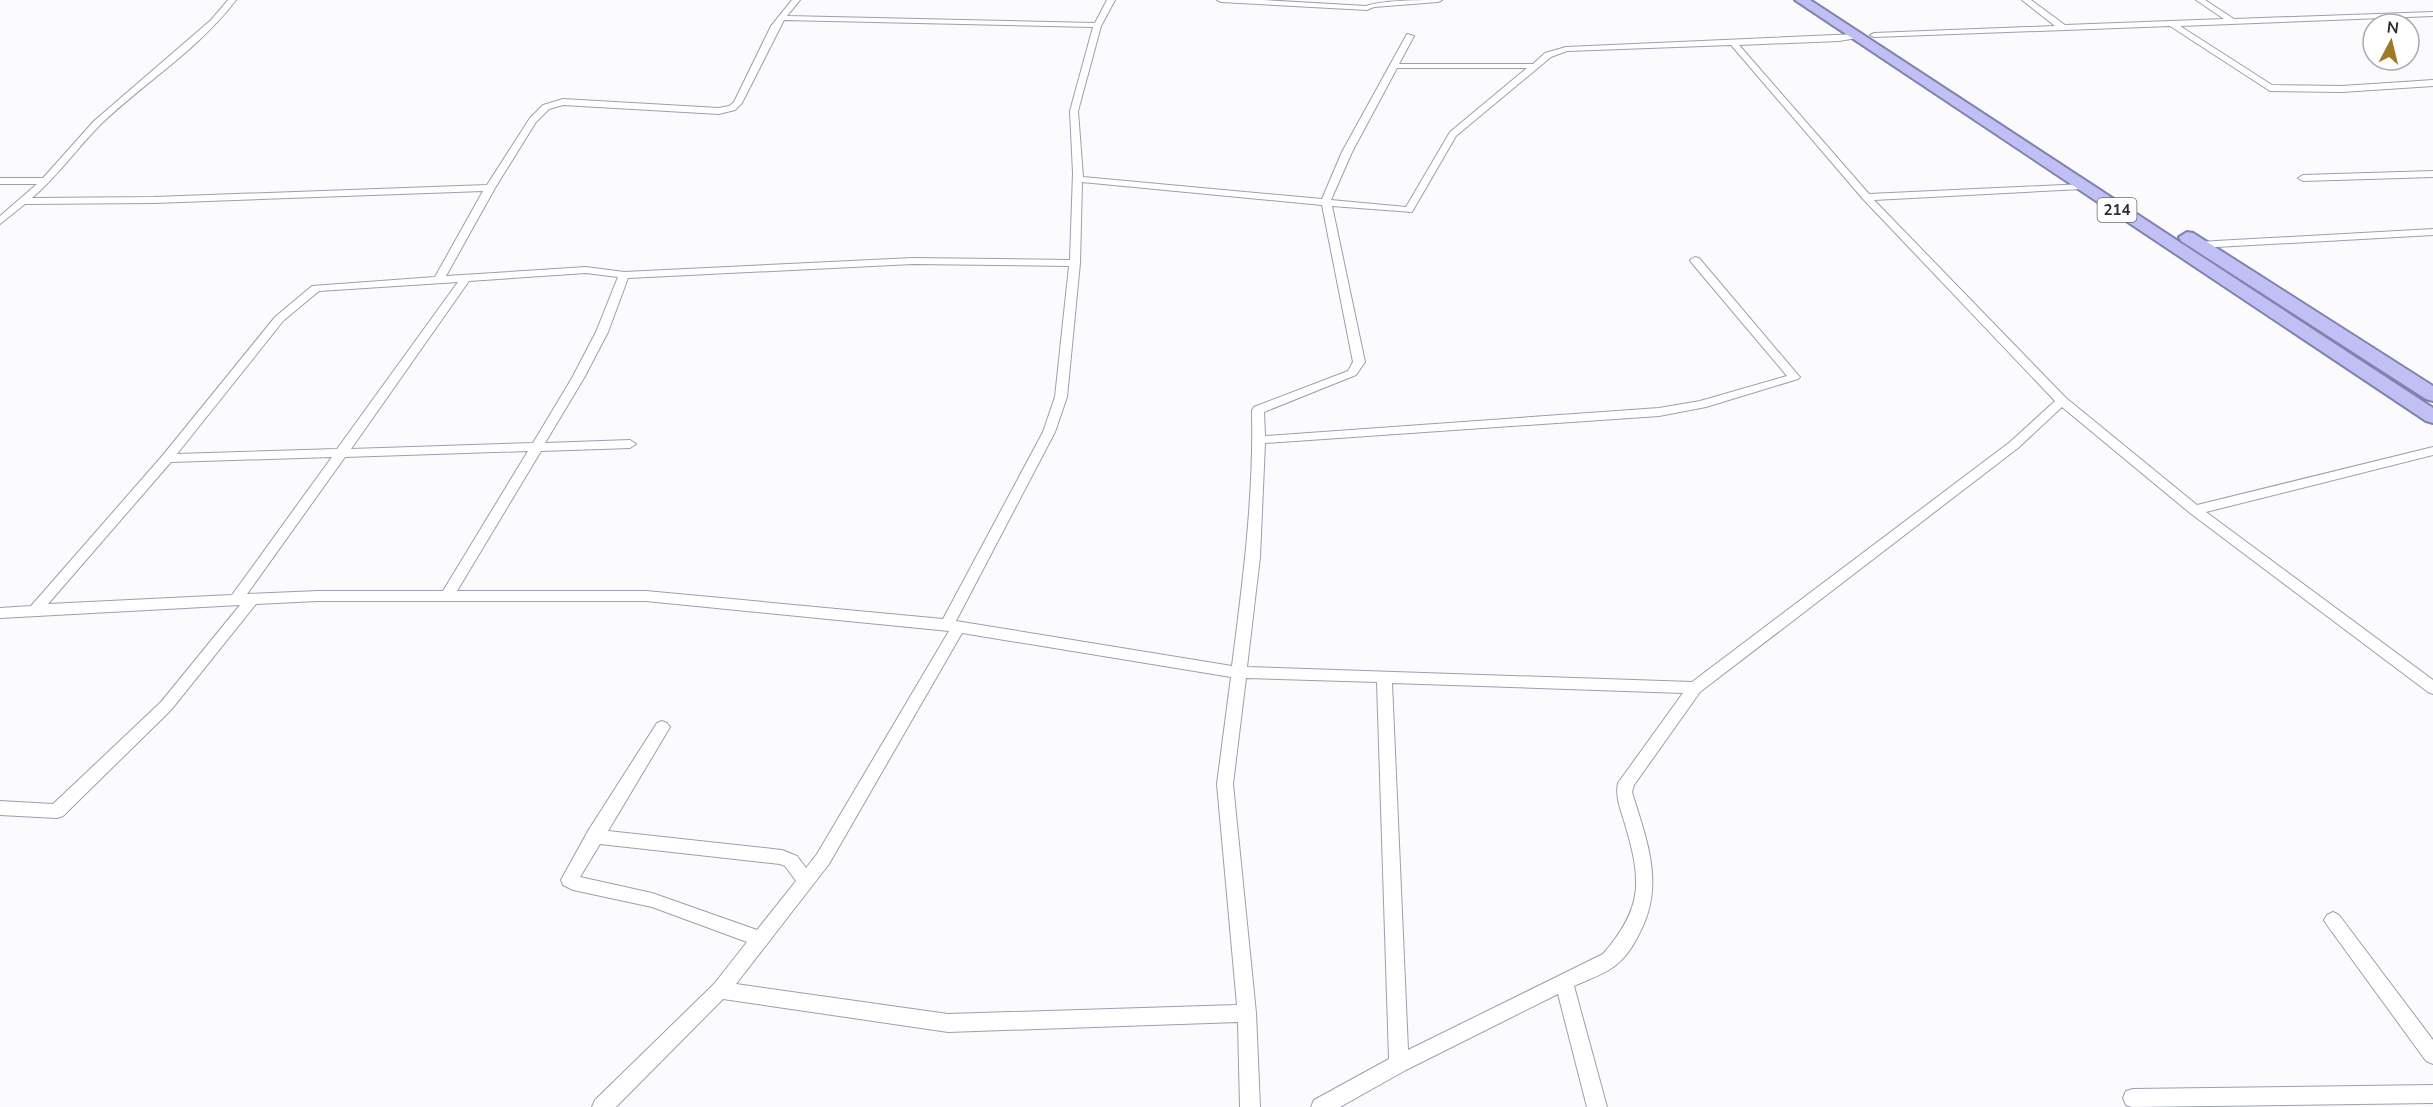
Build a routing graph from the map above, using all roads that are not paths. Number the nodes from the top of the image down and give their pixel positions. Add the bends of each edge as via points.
1 (232, 0) edge
2 (796, 0) edge
3 (1111, 0) edge
4 (1221, 0) edge
5 (1438, 0) edge
6 (1801, 0) edge
7 (1820, 0) edge
8 (2026, 0) edge
9 (2200, 0) edge
10 (2433, 15) edge
11 (782, 18) junction
12 (2233, 22) junction
13 (2172, 24) junction
14 (1098, 25) junction
15 (2063, 28) junction
16 (1874, 35) junction
17 (1410, 36) dead end
18 (1854, 36) junction
19 (1734, 44) junction
20 (1394, 66) junction
21 (1532, 66) junction
22 (2433, 83) edge
23 (2433, 174) edge
24 (1078, 178) junction
25 (2303, 178) dead end
26 (0, 181) edge
27 (46, 181) junction
28 (2081, 186) junction
29 (490, 188) junction
30 (1866, 197) junction
31 (25, 201) junction
32 (1326, 201) junction
33 (0, 221) edge
34 (2433, 232) edge
35 (2198, 245) junction
36 (1695, 260) dead end
37 (1075, 263) junction
38 (624, 274) junction
39 (466, 278) junction
40 (439, 280) junction
41 (2433, 395) edge
42 (2062, 401) junction
43 (2433, 417) edge
44 (1259, 440) junction
45 (630, 444) dead end
46 (535, 447) junction
47 (2433, 451) edge
48 (342, 452) junction
49 (166, 458) junction
50 (2195, 510) junction
51 (447, 596) junction
52 (252, 599) junction
53 (236, 600) junction
54 (35, 610) junction
55 (0, 614) edge
56 (952, 626) junction
57 (1237, 672) junction
58 (1384, 676) junction
59 (1695, 688) junction
60 (2433, 688) edge
61 (662, 727) dead end
62 (0, 808) edge
63 (594, 836) junction
64 (805, 881) junction
65 (2333, 920) dead end
66 (760, 939) junction
67 (1564, 982) junction
68 (720, 990) junction
69 (1247, 1013) junction
70 (2433, 1055) edge
71 (1399, 1064) junction
72 (2433, 1094) edge
73 (2133, 1098) dead end
74 (602, 1107) edge
75 (1250, 1107) edge
76 (1321, 1107) edge
77 (1597, 1107) edge

1 - 27 street via 214,22 97,123
2 - 11 street
3 - 14 street
4 - 5 street via 1366,8
6 - 18 highway, 214
7 - 16 highway, 214
8 - 15 street
9 - 12 street
10 - 12 street
11 - 14 street
11 - 29 street via 732,108 719,111 563,102 546,106
12 - 13 street
13 - 15 street
13 - 22 street via 2270,88 2342,89
14 - 24 street via 1074,111
15 - 16 street
16 - 35 highway, 214
17 - 20 street
18 - 19 street
18 - 28 highway, 214
19 - 21 street via 1566,49
19 - 30 street
20 - 21 street
20 - 32 street via 1347,152
21 - 32 street via 1453,134 1409,210
23 - 25 street
24 - 32 street
24 - 37 street
26 - 27 street
27 - 31 street
28 - 30 street
28 - 43 highway, 214
29 - 31 street
29 - 40 street
30 - 42 street
31 - 33 street
32 - 44 street via 1359,362 1352,373 1258,410
34 - 35 street
35 - 41 highway, 214
36 - 44 street via 1794,377 1702,404 1659,412
37 - 38 street via 913,261
37 - 56 street via 1061,397 1049,432
38 - 39 street via 586,270
38 - 46 street via 602,332
39 - 40 street
39 - 48 street
40 - 49 street via 316,288 279,319
42 - 50 street
42 - 59 street via 2014,445
44 - 57 street via 1253,557
45 - 46 street
46 - 48 street
46 - 51 street
47 - 50 street
48 - 49 street
48 - 53 street
49 - 54 street
50 - 60 street
51 - 52 street
51 - 56 street via 646,596
52 - 53 street
52 - 62 street via 166,706 57,811
53 - 54 street
54 - 55 street
56 - 57 street
56 - 64 street via 823,859
57 - 58 street
57 - 69 street via 1225,784
58 - 59 street
58 - 71 street
59 - 67 street via 1626,783 1624,792 1646,868 1638,921 1624,945 1609,960
61 - 63 street
63 - 64 street via 782,857 791,861
63 - 66 street via 569,880 573,884 652,900
64 - 66 street
65 - 70 street
66 - 68 street
67 - 71 street
67 - 77 street
68 - 69 street via 948,1023
68 - 74 street
69 - 75 street
71 - 76 street
72 - 73 street

